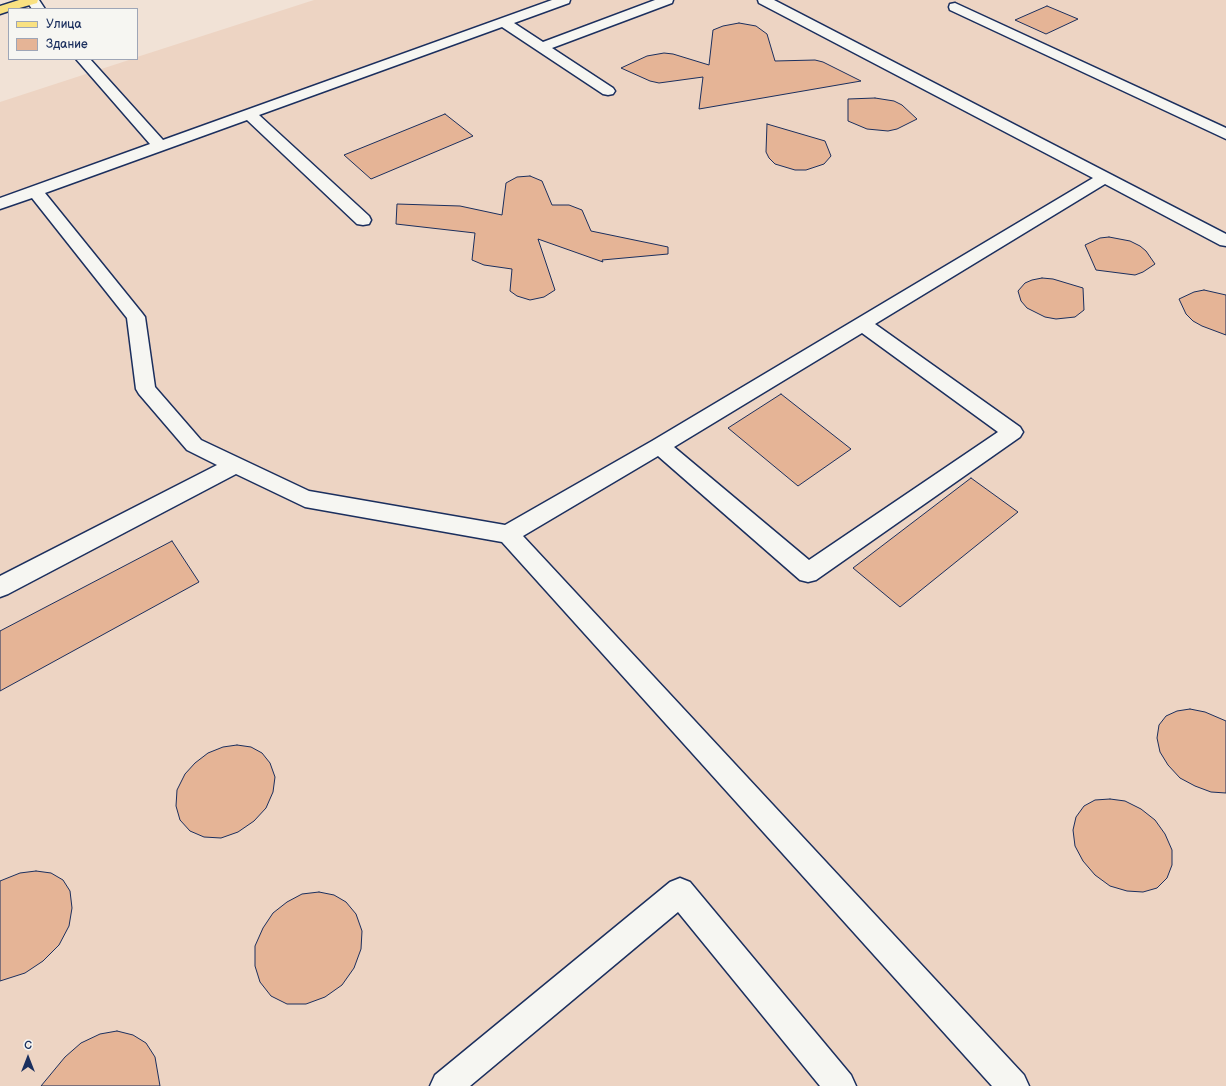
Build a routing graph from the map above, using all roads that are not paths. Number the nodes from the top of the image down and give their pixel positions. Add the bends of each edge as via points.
1 (32, 0) edge
2 (564, 0) edge
3 (667, 0) edge
4 (764, 0) edge
5 (970, 0) edge
6 (38, 8) edge
7 (0, 10) edge
8 (504, 22) junction
9 (542, 47) junction
10 (84, 60) edge
11 (608, 91) dead end
12 (249, 114) junction
13 (1226, 134) edge
14 (160, 146) junction
15 (1105, 178) junction
16 (35, 191) junction
17 (0, 204) edge
18 (363, 220) dead end
19 (1226, 242) edge
20 (862, 324) junction
21 (659, 446) junction
22 (236, 465) junction
23 (508, 534) junction
24 (0, 587) edge
25 (446, 1086) edge
26 (840, 1086) edge
27 (1013, 1086) edge

1 - 6 lane
1 - 7 main road
2 - 8 lane
3 - 9 lane
4 - 15 lane
5 - 13 lane via 950,5
8 - 9 lane
8 - 12 lane
9 - 11 lane
10 - 14 lane
12 - 14 lane
12 - 18 lane
14 - 16 lane
15 - 19 lane
15 - 20 lane
16 - 17 lane
16 - 22 lane via 136,317 146,389 194,445
20 - 21 lane
20 - 21 lane via 1013,432 808,573
21 - 23 lane
22 - 23 lane via 305,499
22 - 24 lane
23 - 27 lane
25 - 26 lane via 680,892

